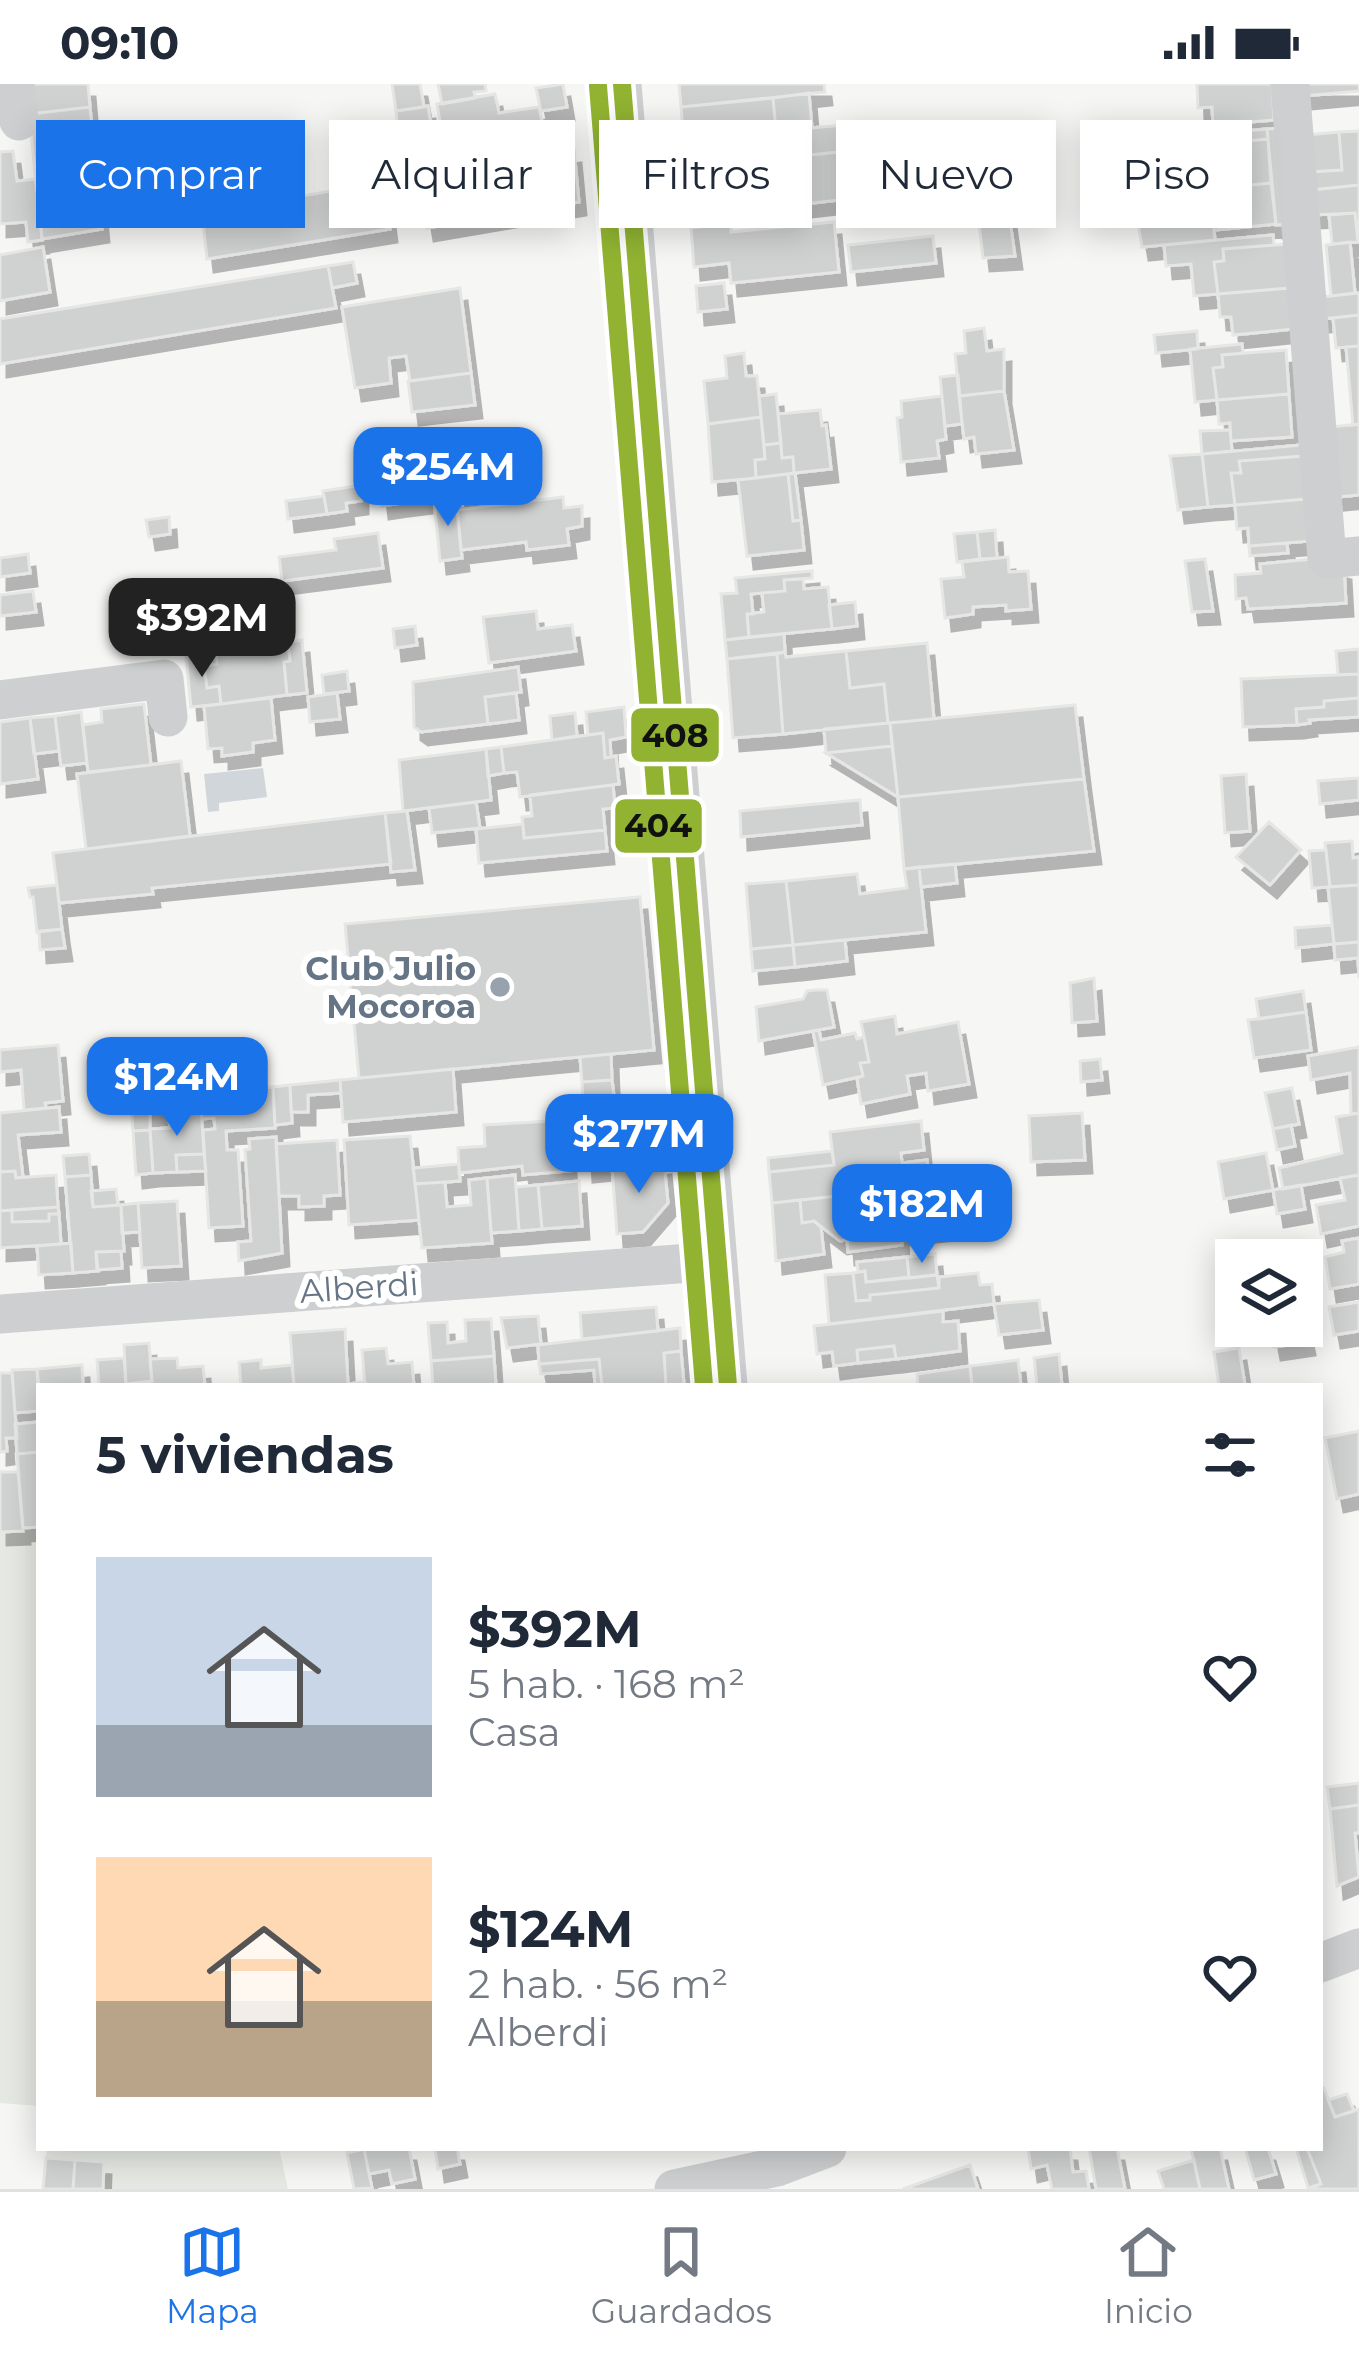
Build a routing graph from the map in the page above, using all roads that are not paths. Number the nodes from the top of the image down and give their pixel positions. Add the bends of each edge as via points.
1 (622, 84) edge
2 (1290, 84) edge
3 (1359, 556) edge
4 (0, 700) edge
5 (168, 717) dead end
6 (718, 1261) junction
7 (0, 1314) edge
8 (728, 1383) edge
9 (1359, 1948) edge
10 (1323, 1962) edge
11 (800, 2162) edge
12 (674, 2189) edge

1 - 6 street
2 - 3 street via 1327,559
4 - 5 street via 164,680
6 - 7 street, Alberdi
6 - 8 street
9 - 10 street
11 - 12 street

